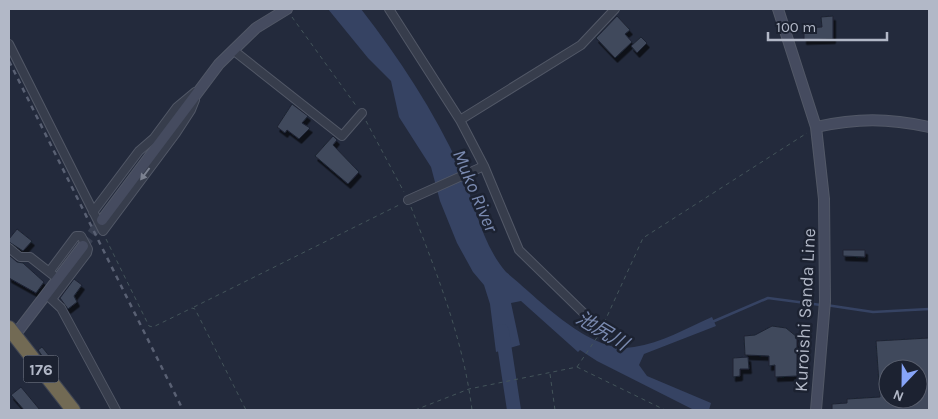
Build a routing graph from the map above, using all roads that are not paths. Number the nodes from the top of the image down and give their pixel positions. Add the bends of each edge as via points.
1 (286, 9) edge
2 (389, 9) edge
3 (615, 9) edge
4 (778, 9) edge
5 (9, 44) edge
6 (233, 50) junction
7 (199, 89) junction
8 (362, 113) road end
9 (460, 120) junction
10 (929, 126) edge
11 (816, 127) junction
12 (484, 166) junction
13 (408, 200) road end
14 (93, 212) junction
15 (102, 220) tunnel mouth
16 (83, 246) tunnel mouth
17 (9, 248) edge
18 (49, 272) junction
19 (58, 280) junction
20 (49, 297) junction
21 (601, 330) road end
22 (11, 335) edge
23 (73, 410) edge
24 (116, 410) edge
25 (816, 410) edge

1 - 6 main road via 256,28
2 - 9 street
3 - 9 street via 581,45
4 - 11 main road, Kuroishi Sanda Line
5 - 14 street
6 - 7 main road
6 - 8 street via 342,136
7 - 14 street via 177,107 154,138 139,151
7 -> 14 street via 191,110 176,133 103,231
7 - 15 main road
9 - 12 street
10 - 11 main road via 880,118
11 - 25 main road, Kuroishi Sanda Line via 824,199 825,301
12 - 13 street
12 - 21 street via 519,250
16 - 19 main road
17 - 18 street via 20,257 30,257
18 - 19 street
18 - 20 street via 76,236 81,236 87,253
19 - 20 main road
20 - 22 main road
20 - 24 street via 62,308
22 - 23 highway, 176

